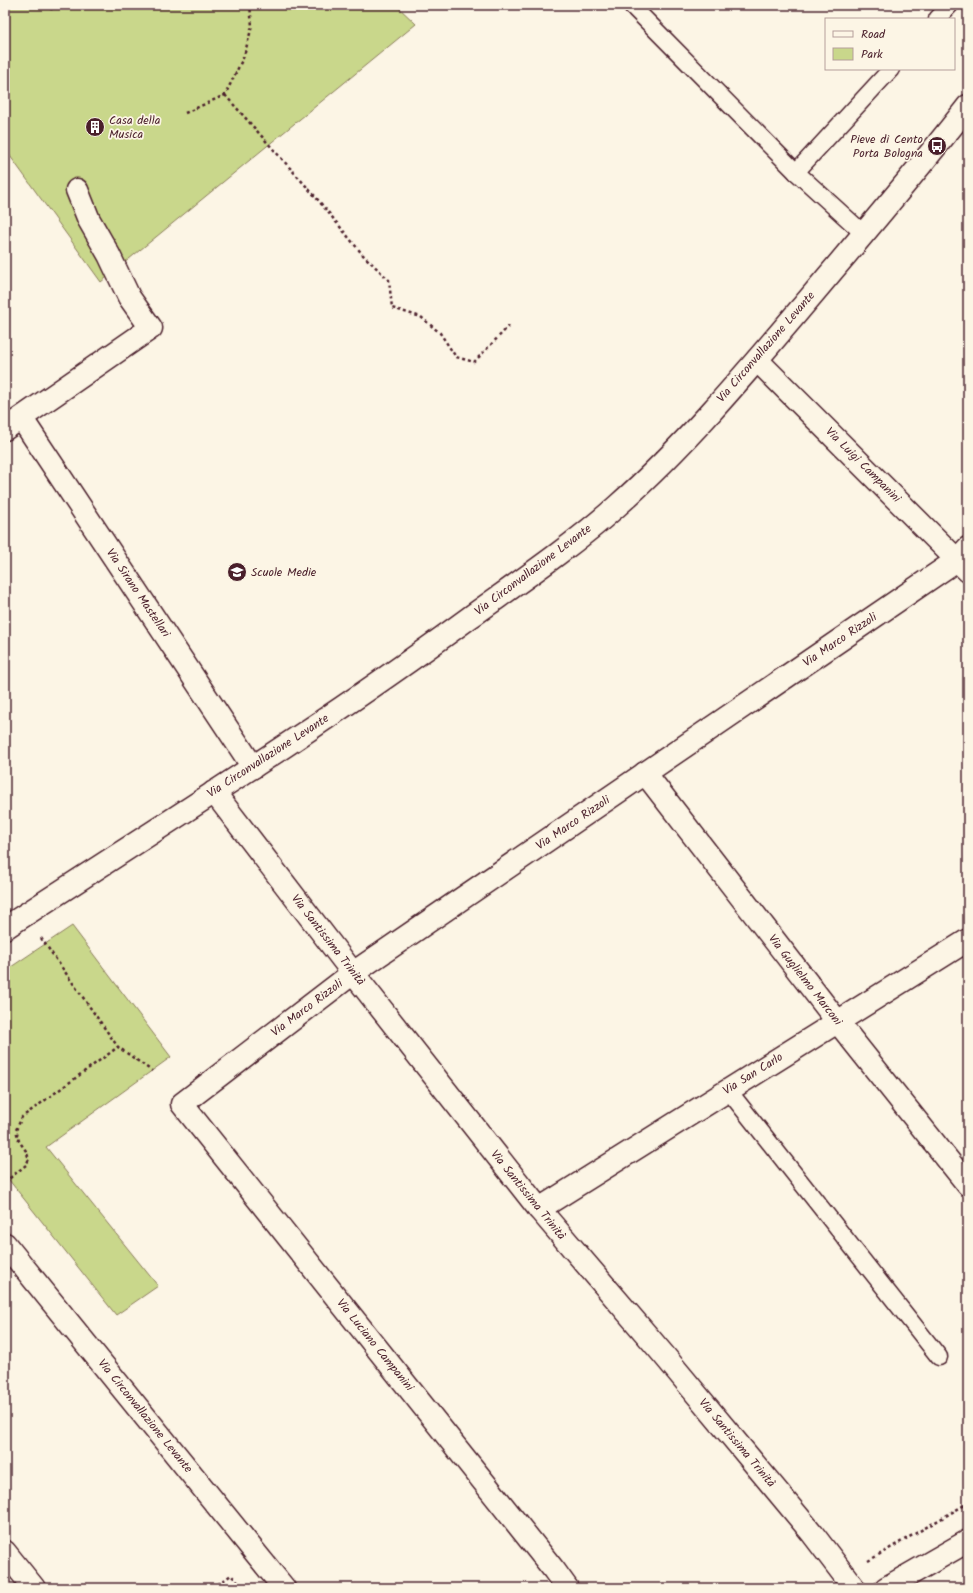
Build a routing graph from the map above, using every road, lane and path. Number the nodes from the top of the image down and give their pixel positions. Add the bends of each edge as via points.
1 (52, 5) edge
2 (250, 5) edge
3 (631, 5) edge
4 (950, 5) edge
5 (51, 10) dead end
6 (938, 18) edge
7 (890, 70) edge
8 (225, 94) junction
9 (968, 106) edge
10 (185, 113) dead end
11 (796, 172) junction
12 (76, 190) dead end
13 (864, 233) junction
14 (509, 326) dead end
15 (757, 360) junction
16 (14, 424) edge
17 (964, 560) edge
18 (253, 767) junction
19 (645, 773) junction
20 (214, 792) junction
21 (24, 915) junction
22 (5, 928) edge
23 (968, 940) edge
24 (353, 973) junction
25 (837, 1021) junction
26 (118, 1046) junction
27 (152, 1071) dead end
28 (728, 1090) junction
29 (182, 1104) joint
30 (967, 1181) edge
31 (5, 1182) edge
32 (538, 1209) junction
33 (5, 1244) edge
34 (939, 1356) dead end
35 (968, 1503) edge
36 (968, 1541) edge
37 (5, 1552) edge
38 (849, 1582) edge
39 (968, 1584) edge
40 (34, 1588) edge
41 (213, 1588) edge
42 (243, 1588) edge
43 (284, 1588) edge
44 (567, 1588) edge
45 (886, 1588) edge
46 (962, 1588) edge

1 - 5 path
2 - 8 path via 252,26 244,56
3 - 11 lane
4 - 6 lane
7 - 11 lane
8 - 10 path
8 - 14 path via 363,255 389,280 392,308 420,317 440,333 456,357 474,362
9 - 13 street, Via Circonvallazione Levante
11 - 13 lane
12 - 16 street, Via Sirano Mastellari via 129,297 151,328
13 - 15 street, Via Circonvallazione Levante
15 - 17 street, Via Luigi Campanini
15 - 18 street, Via Circonvallazione Levante via 663,464 568,546 410,661
16 - 18 street, Via Sirano Mastellari
17 - 19 street, Via Marco Rizzoli
18 - 20 street, Via Circonvallazione Levante
19 - 24 street, Via Marco Rizzoli
19 - 25 street, Via Guglielmo Marconi
20 - 21 street, Via Circonvallazione Levante
20 - 24 street, Via Santissima Trinità
21 - 22 street, Via Circonvallazione Levante
21 - 26 path
23 - 25 street, Via San Carlo
24 - 29 street, Via Marco Rizzoli
24 - 32 street, Via Santissima Trinità
25 - 28 street, Via San Carlo
25 - 30 street, Via Guglielmo Marconi
26 - 27 path
26 - 31 path via 22,1118 16,1130 19,1142 29,1159 26,1165
28 - 32 street, Via San Carlo
28 - 34 lane
29 - 44 street, Via Luciano Campanini
32 - 38 street, Via Santissima Trinità via 812,1533
33 - 43 street, Via Circonvallazione Levante
35 - 38 path
36 - 45 street
37 - 40 street
39 - 46 path
41 - 42 path via 231,1575

